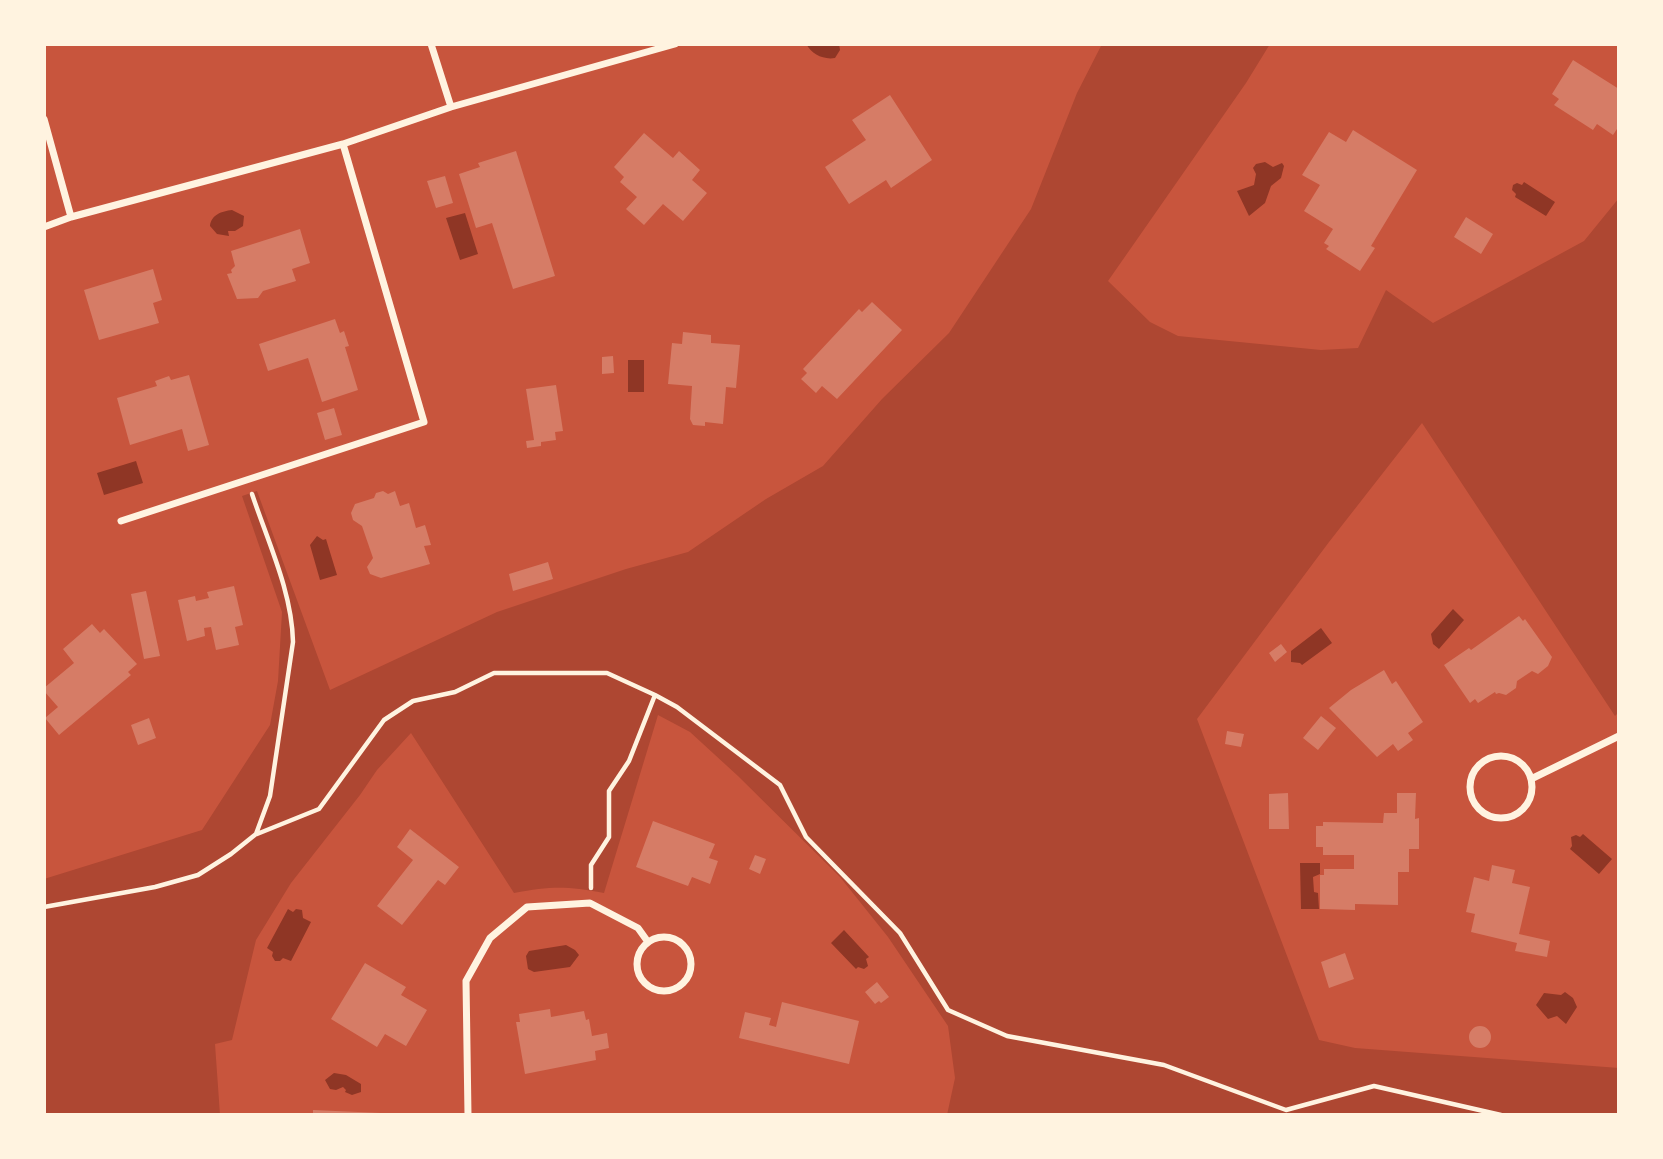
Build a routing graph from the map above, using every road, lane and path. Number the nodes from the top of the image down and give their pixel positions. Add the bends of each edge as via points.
1 (431, 44) edge
2 (676, 44) edge
3 (451, 107) junction
4 (44, 119) edge
5 (343, 144) junction
6 (71, 217) junction
7 (44, 227) edge
8 (247, 480) junction
9 (121, 521) dead end
10 (655, 695) junction
11 (1619, 736) edge
12 (1531, 779) junction
13 (256, 834) junction
14 (590, 903) junction
15 (44, 907) edge
16 (648, 942) junction
17 (468, 1115) edge
18 (1501, 1115) edge

1 - 3 street
2 - 3 street
3 - 5 street
4 - 6 street
5 - 6 street
5 - 8 street via 424,422
6 - 7 street
8 - 9 street
8 - 13 path via 293,620 270,796
10 - 13 path via 607,673 494,673 455,692 413,701 384,720 319,808
10 - 14 path via 629,761 609,791 609,837 591,864
10 - 18 path via 780,785 806,837 900,933 948,1010 1007,1036 1164,1065 1286,1110 1374,1086
11 - 12 street
12 - 12 street via 1517,760 1493,757 1474,771 1470,795 1485,814 1509,818 1528,803
13 - 15 path via 198,875
14 - 16 street via 638,928
14 - 17 street via 527,907 490,938 466,981
16 - 16 street via 637,963 641,978 656,991 677,989 685,982 689,954 667,937

